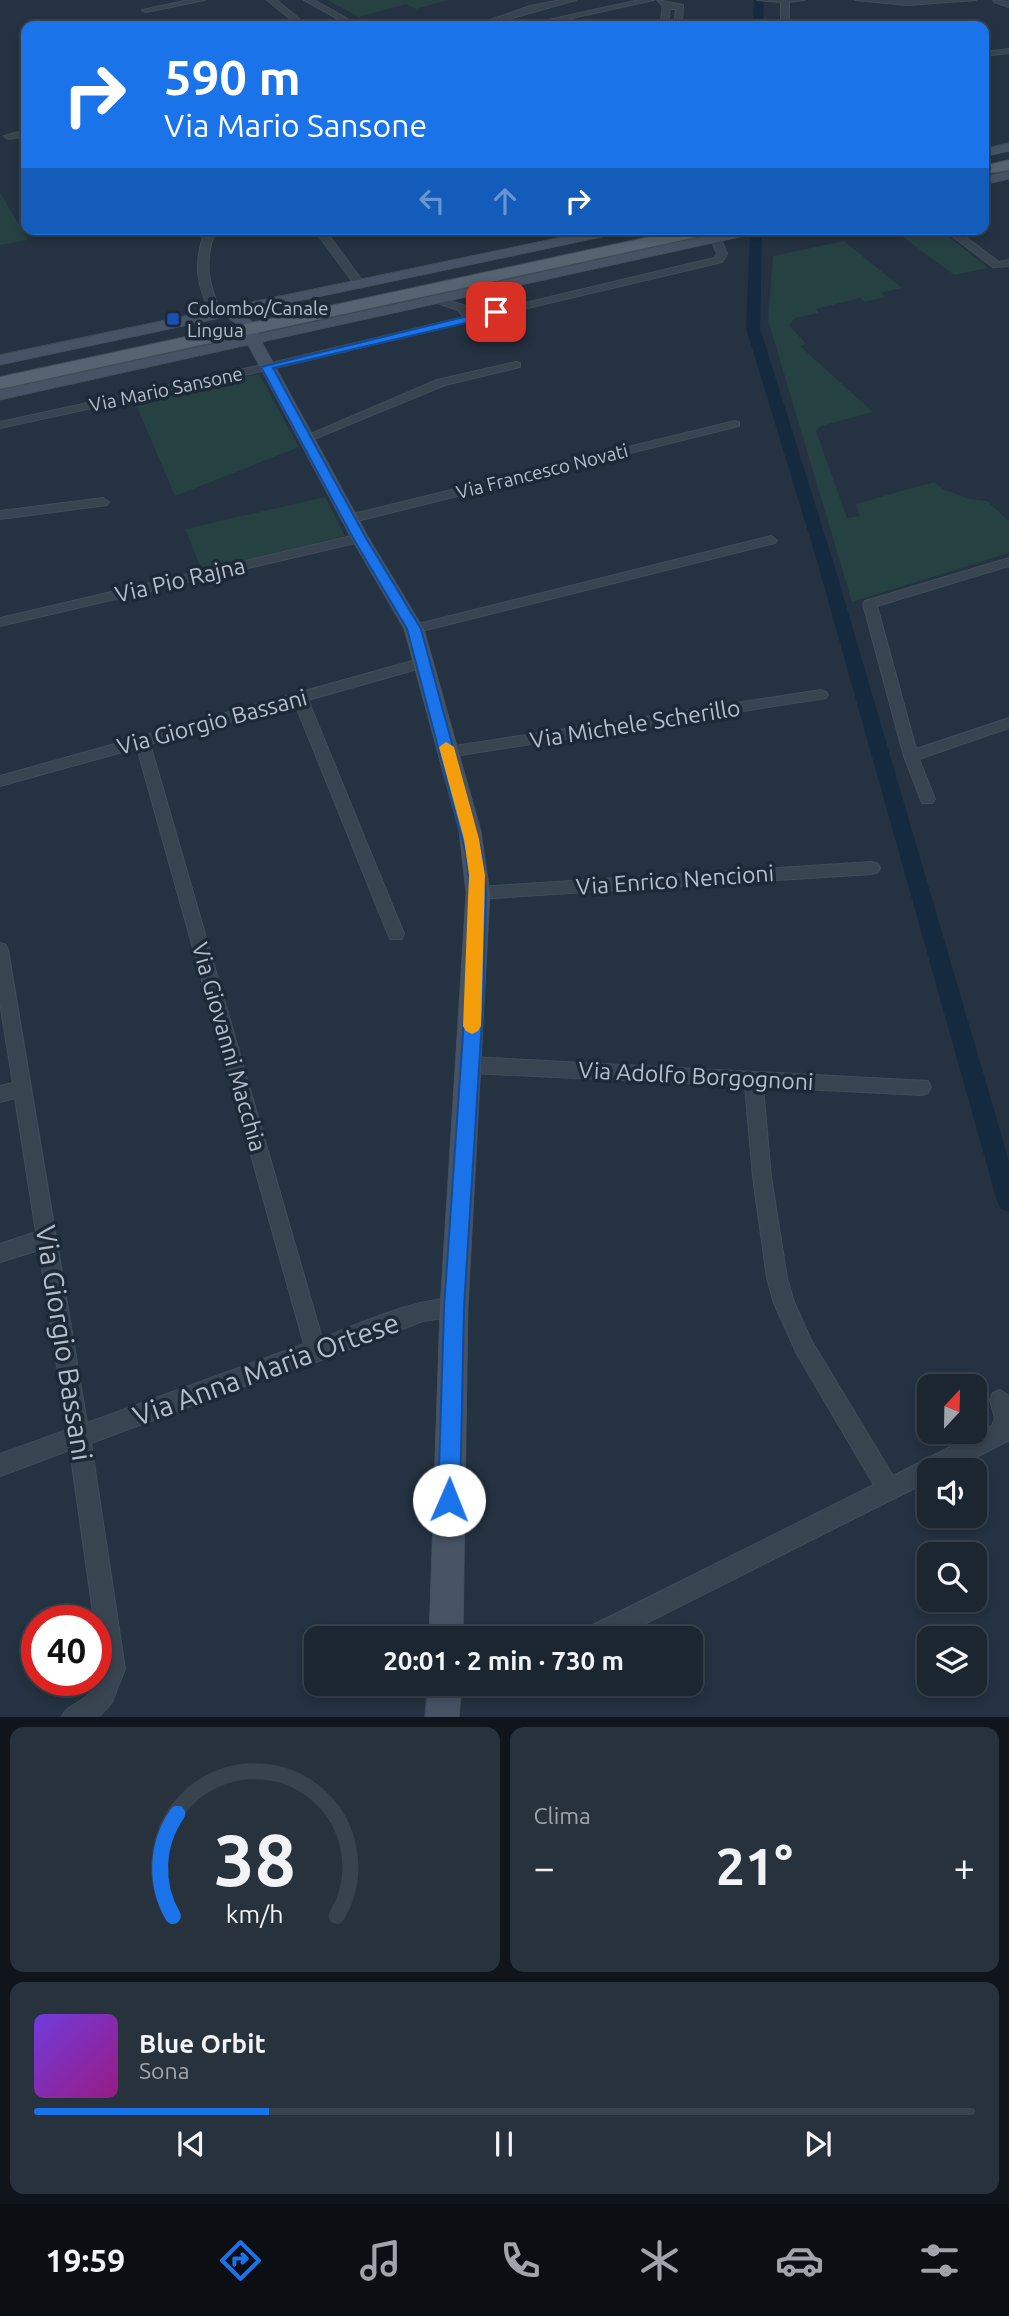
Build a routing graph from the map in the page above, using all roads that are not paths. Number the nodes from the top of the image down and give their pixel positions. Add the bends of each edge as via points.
1 (172, 0) edge
2 (199, 0) edge
3 (290, 0) edge
4 (308, 0) edge
5 (572, 0) edge
6 (650, 0) edge
7 (761, 0) edge
8 (800, 0) edge
9 (859, 0) edge
10 (972, 0) edge
11 (997, 0) edge
12 (778, 1) edge
13 (785, 1) edge
14 (273, 2) edge
15 (664, 3) edge
16 (1009, 5) edge
17 (146, 10) junction
18 (156, 19) dead end
19 (298, 21) edge
20 (347, 21) edge
21 (493, 21) edge
22 (548, 21) edge
23 (664, 21) edge
24 (679, 21) edge
25 (785, 21) edge
26 (1009, 51) edge
27 (989, 53) edge
28 (21, 134) edge
29 (8, 136) dead end
30 (1009, 147) edge
31 (989, 152) edge
32 (1009, 156) edge
33 (989, 161) edge
34 (1009, 165) edge
35 (989, 169) edge
36 (1009, 175) edge
37 (989, 180) edge
38 (209, 235) edge
39 (323, 235) edge
40 (597, 235) edge
41 (642, 235) edge
42 (699, 235) edge
43 (701, 235) edge
44 (710, 235) edge
45 (955, 235) edge
46 (1009, 263) edge
47 (356, 279) dead end
48 (438, 300) junction
49 (471, 318) junction
50 (239, 323) junction
51 (68, 344) junction
52 (101, 351) junction
53 (0, 360) edge
54 (516, 365) dead end
55 (267, 367) junction
56 (0, 373) edge
57 (0, 383) edge
58 (0, 395) edge
59 (735, 424) dead end
60 (0, 425) edge
61 (305, 439) junction
62 (103, 502) dead end
63 (0, 515) edge
64 (354, 528) junction
65 (771, 540) dead end
66 (1009, 562) edge
67 (0, 622) edge
68 (414, 629) junction
69 (423, 663) junction
70 (821, 695) dead end
71 (300, 698) junction
72 (1009, 723) edge
73 (142, 741) junction
74 (448, 752) junction
75 (911, 756) junction
76 (0, 781) edge
77 (927, 799) dead end
78 (872, 868) dead end
79 (478, 893) junction
80 (396, 934) dead end
81 (0, 950) edge
82 (2, 974) edge
83 (470, 1065) junction
84 (753, 1079) junction
85 (922, 1087) dead end
86 (22, 1088) junction
87 (0, 1094) edge
88 (47, 1238) junction
89 (0, 1252) edge
90 (454, 1308) junction
91 (316, 1352) junction
92 (1000, 1400) dead end
93 (79, 1436) junction
94 (0, 1465) edge
95 (889, 1490) junction
96 (446, 1626) edge
97 (615, 1626) edge
98 (73, 1717) edge

1 - 17 street via 141,6
2 - 17 street
3 - 14 street
4 - 20 street
5 - 21 street
6 - 22 street
7 - 12 street
8 - 13 street
9 - 10 street
11 - 16 street
12 - 13 street
13 - 25 street
14 - 19 street
15 - 23 street
15 - 24 street via 680,7
17 - 18 street
26 - 27 street
28 - 29 street
30 - 31 street
32 - 33 main road
34 - 35 main road
36 - 37 street
38 - 50 street via 200,270
39 - 47 street
40 - 50 street
41 - 50 main road
42 - 50 main road
43 - 48 street
44 - 49 street, Via Mario Sansone via 722,254 718,260
45 - 46 street via 997,265
48 - 49 street via 462,308
48 - 50 street
49 - 55 street, Via Mario Sansone
50 - 51 street
50 - 52 main road
50 - 55 street
50 - 57 main road
50 - 58 street
51 - 52 street
51 - 53 street
52 - 56 main road
54 - 61 street via 441,383
55 - 60 street, Via Mario Sansone
55 - 61 street
59 - 64 street, Via Francesco Novati
61 - 64 street
62 - 63 street
64 - 67 street, Via Pio Rajna
64 - 68 street
65 - 68 street
66 - 75 street via 870,604
68 - 69 street
69 - 71 street, Via Giorgio Bassani
69 - 74 street
70 - 74 street, Via Michele Scherillo
71 - 73 street, Via Giorgio Bassani
71 - 80 street
72 - 75 street
73 - 76 street, Via Giorgio Bassani
73 - 91 street, Via Giovanni Macchia
74 - 79 street via 471,839
75 - 77 street
78 - 79 street, Via Enrico Nencioni
79 - 83 street
81 - 82 street, Via Giorgio Bassani
82 - 86 street, Via Giorgio Bassani
83 - 84 street, Via Adolfo Borgognoni
83 - 90 street
84 - 85 street, Via Adolfo Borgognoni
84 - 95 street via 762,1177 784,1303 804,1346
86 - 87 street
86 - 88 street, Via Giorgio Bassani
88 - 89 street
88 - 93 street, Via Giorgio Bassani
90 - 91 street, Via Anna Maria Ortese via 423,1311
90 - 96 street
91 - 93 street, Via Anna Maria Ortese
92 - 95 street via 1008,1418 1003,1432
93 - 94 street, Via Anna Maria Ortese
93 - 98 street, Via Giorgio Bassani via 113,1669 107,1691 93,1708
95 - 97 street

